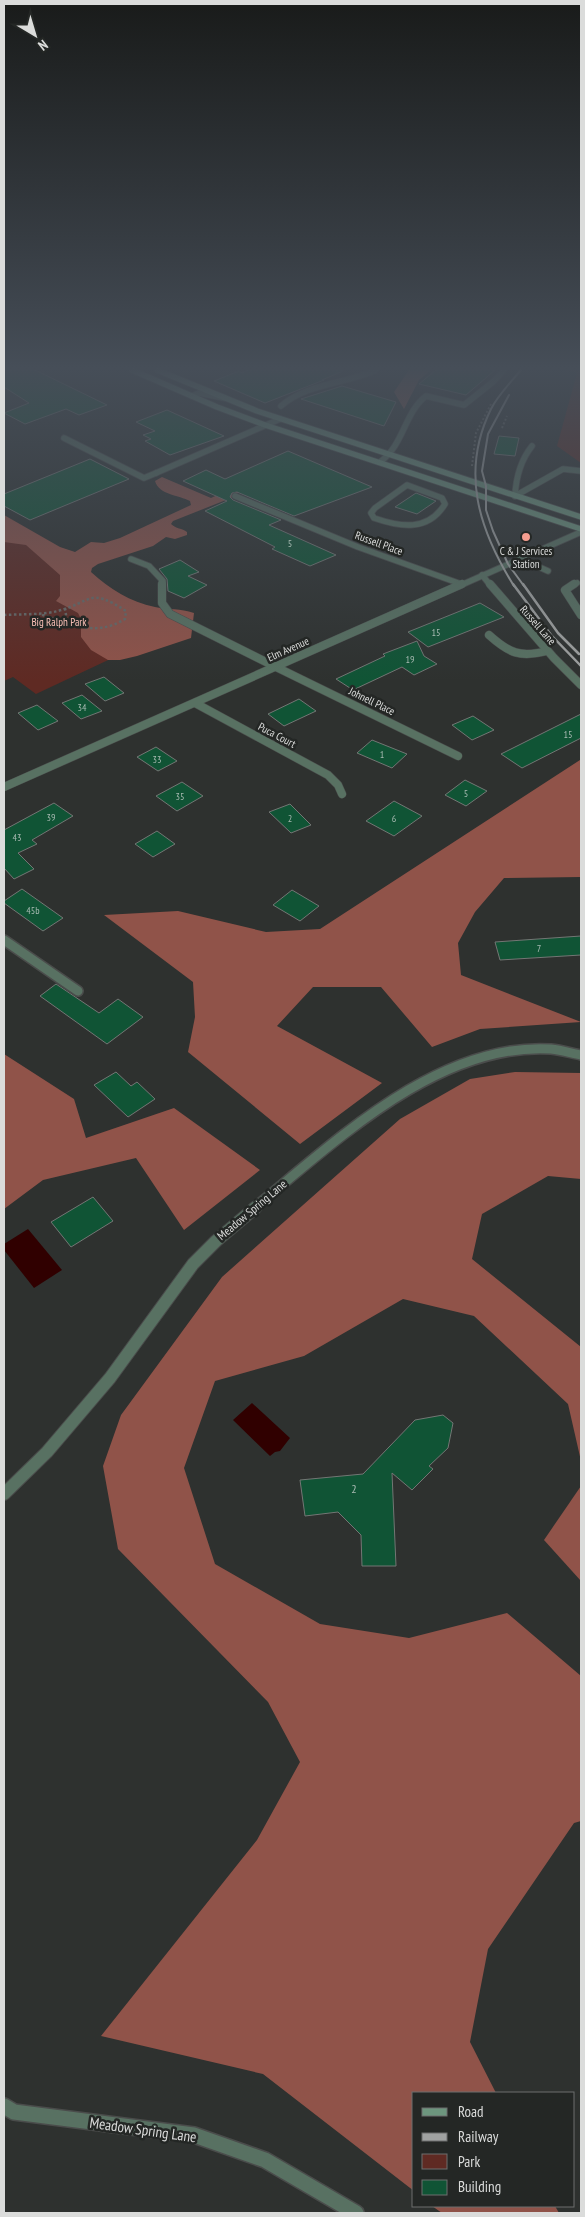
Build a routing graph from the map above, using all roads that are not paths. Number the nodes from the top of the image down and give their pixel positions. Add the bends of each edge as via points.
1 (135, 473) edge
2 (155, 473) edge
3 (414, 473) edge
4 (446, 473) edge
5 (518, 473) edge
6 (555, 473) edge
7 (235, 496) dead end
8 (515, 496) junction
9 (581, 517) edge
10 (428, 521) joint
11 (581, 530) edge
12 (131, 559) dead end
13 (522, 559) junction
14 (548, 571) dead end
15 (482, 575) junction
16 (576, 583) dead end
17 (461, 584) junction
18 (581, 615) edge
19 (489, 635) dead end
20 (547, 651) junction
21 (276, 667) junction
22 (581, 684) edge
23 (195, 703) junction
24 (458, 756) dead end
25 (4, 787) edge
26 (342, 794) dead end
27 (4, 940) edge
28 (78, 991) dead end
29 (581, 1055) edge
30 (4, 1494) edge
31 (4, 2106) edge
32 (356, 2213) edge

1 - 2 street via 144,478
3 - 11 main road
4 - 8 main road
5 - 8 street
6 - 8 street
7 - 17 street, Russell Place via 358,547
8 - 9 main road
10 - 10 street via 443,508 442,498 408,486 371,513 374,518 410,528
11 - 13 street, Elm Avenue
12 - 21 street, Johnell Place via 149,566 164,582 160,602 163,610
13 - 14 street
13 - 15 street, Elm Avenue
15 - 17 street, Elm Avenue
15 - 20 street, Russell Lane
16 - 18 street via 564,590
17 - 21 street, Elm Avenue
19 - 20 street via 511,653 522,655
20 - 22 street, Russell Lane
21 - 23 street, Elm Avenue
21 - 24 street, Johnell Place
23 - 25 street, Elm Avenue
23 - 26 street, Puca Court via 328,775
27 - 28 street
29 - 30 street, Meadow Spring Lane via 549,1049 527,1050 467,1062 426,1079 336,1140 217,1239 182,1276 122,1364 48,1452
31 - 32 street, Meadow Spring Lane via 14,2112 194,2136 265,2160

